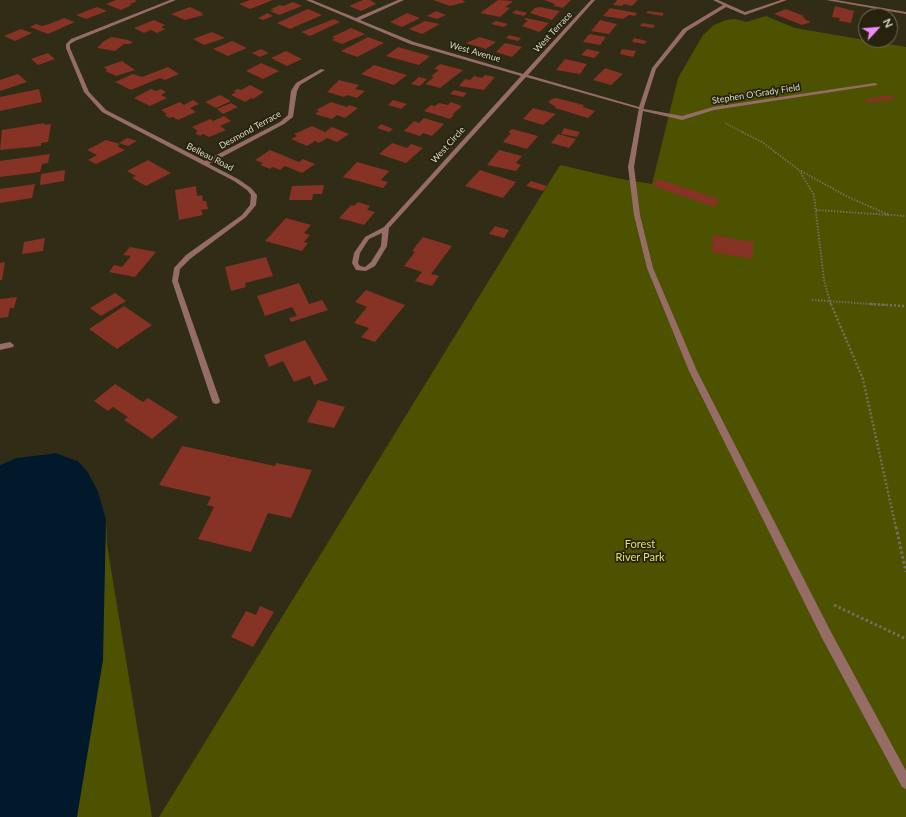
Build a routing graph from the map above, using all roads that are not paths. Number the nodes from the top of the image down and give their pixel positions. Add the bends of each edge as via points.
1 (174, 0) edge
2 (308, 0) edge
3 (402, 0) edge
4 (593, 0) edge
5 (715, 0) edge
6 (785, 0) edge
7 (828, 0) edge
8 (726, 5) junction
9 (906, 13) edge
10 (356, 20) junction
11 (323, 70) dead end
12 (524, 75) junction
13 (875, 84) dead end
14 (641, 109) junction
15 (204, 164) junction
16 (386, 228) junction
17 (10, 345) dead end
18 (0, 347) edge
19 (216, 401) dead end
20 (906, 783) edge

1 - 15 street, Belleau Road via 77,38 68,44 68,48 87,92 104,111
2 - 10 street, West Avenue
3 - 10 street
4 - 12 street, West Terrace
5 - 8 street
6 - 8 street via 745,14
7 - 9 street
8 - 14 street via 684,30 654,69
10 - 12 street, West Avenue via 412,43
11 - 15 street, Desmond Terrace via 298,84 294,91 291,116
12 - 14 street, West Avenue
12 - 16 street, West Circle
13 - 14 street, Stephen O'Grady Field via 713,109 682,118
14 - 20 street via 631,167 637,215 650,268 693,370 804,591
15 - 19 street, Belleau Road via 236,180 254,196 253,205 244,216 177,268 176,281
16 - 16 street, West Circle via 384,246 373,264 366,269 358,268 355,263 356,253 367,238
17 - 18 street

